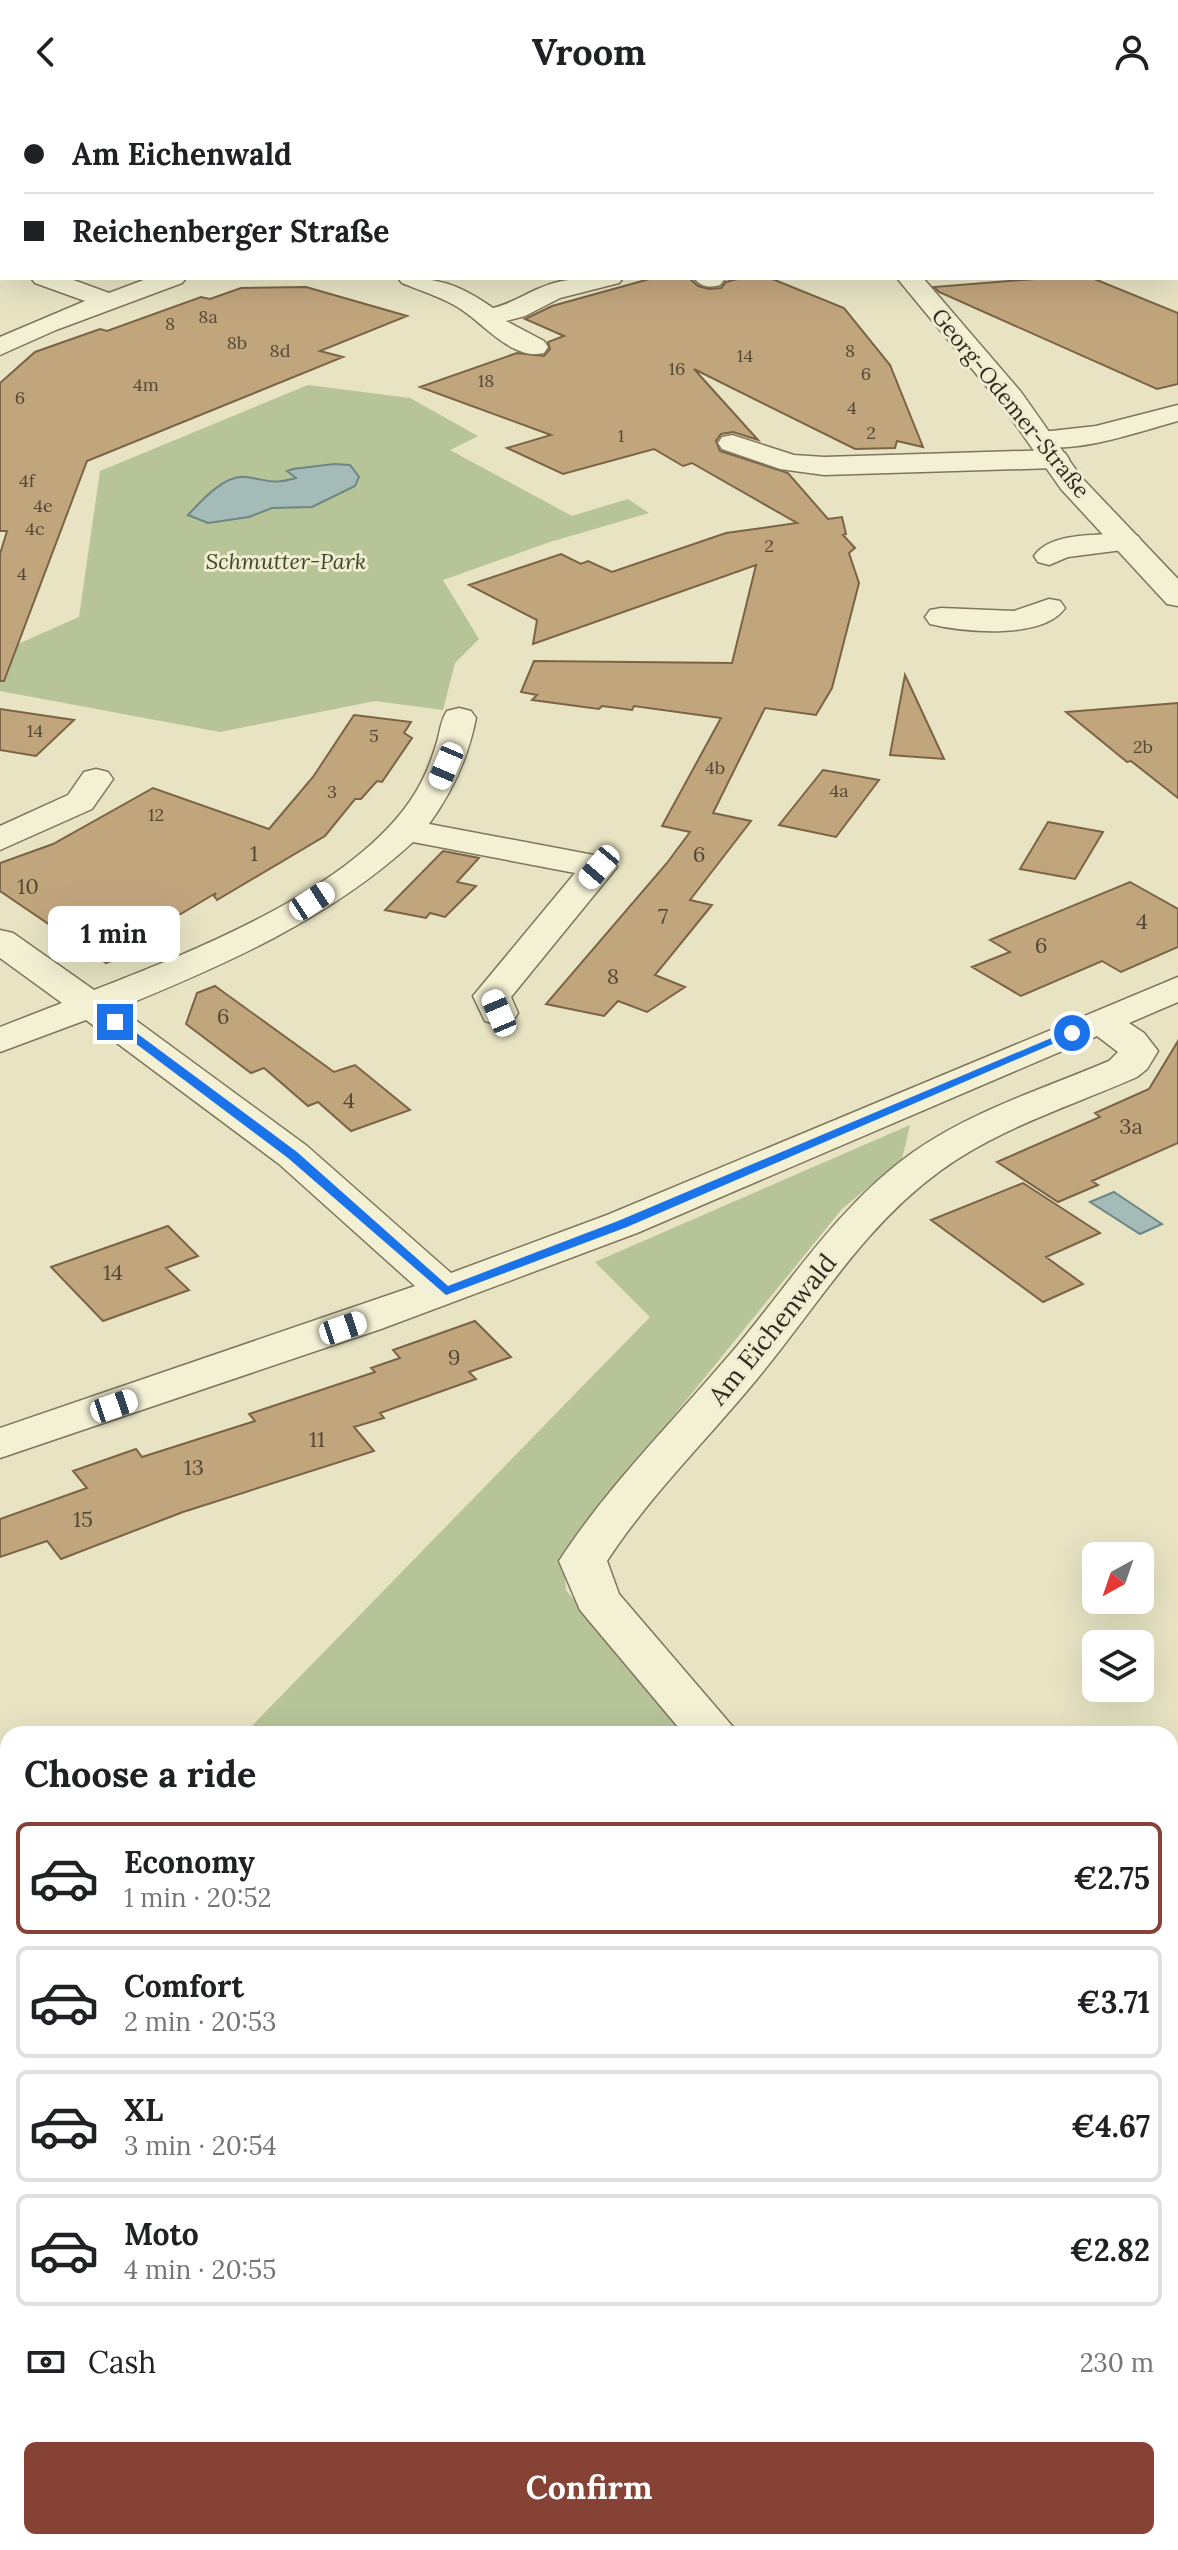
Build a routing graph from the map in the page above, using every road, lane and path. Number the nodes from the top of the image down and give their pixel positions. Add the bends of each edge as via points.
1 (50, 280) edge
2 (167, 280) edge
3 (416, 280) edge
4 (602, 280) edge
5 (912, 280) edge
6 (109, 301) junction
7 (488, 317) junction
8 (0, 347) edge
9 (535, 347) dead end
10 (1177, 414) edge
11 (732, 443) dead end
12 (1049, 449) junction
13 (1127, 542) junction
14 (1049, 556) dead end
15 (1178, 597) edge
16 (1049, 608) dead end
17 (941, 617) dead end
18 (459, 718) dead end
19 (96, 779) dead end
20 (405, 830) junction
21 (0, 839) edge
22 (0, 941) edge
23 (1178, 988) edge
24 (91, 1004) junction
25 (499, 1013) dead end
26 (1100, 1021) junction
27 (0, 1040) edge
28 (446, 1291) junction
29 (0, 1444) edge
30 (706, 1726) edge

1 - 6 street
2 - 6 street
3 - 7 street via 464,300
4 - 7 street via 551,292 516,311
5 - 12 street, Georg-Odemer-Straße
6 - 8 street
7 - 9 street
10 - 12 street
11 - 12 street via 790,463 824,466
12 - 13 street, Georg-Odemer-Straße via 1071,483
13 - 14 street via 1073,547
13 - 15 street, Georg-Odemer-Straße
16 - 17 street via 1028,619
18 - 20 street via 436,790
19 - 21 street via 80,802
20 - 24 street via 312,901 206,955
20 - 25 street via 599,867 492,996
22 - 24 street
23 - 26 street
24 - 27 street
24 - 28 street via 293,1155
26 - 28 street via 822,1142
26 - 30 street, Am Eichenwald via 1130,1041 1138,1051 1133,1061 963,1139 924,1163 860,1220 743,1368 603,1528 583,1561 597,1599
28 - 29 street

